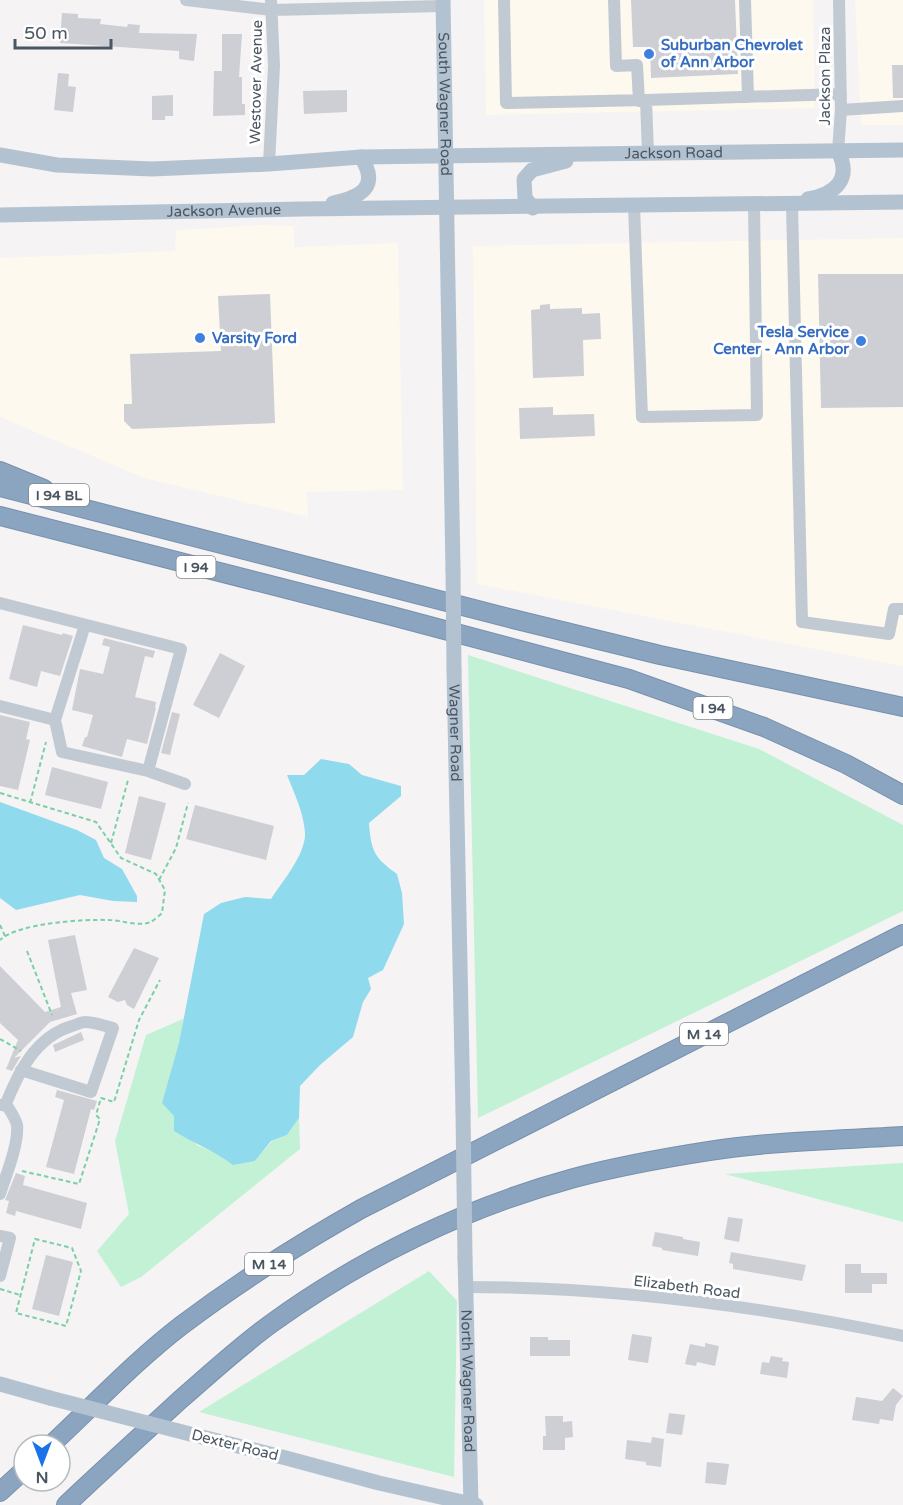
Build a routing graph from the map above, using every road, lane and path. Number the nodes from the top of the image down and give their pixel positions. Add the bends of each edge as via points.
1 (186, 0) edge
2 (504, 0) edge
3 (614, 0) edge
4 (745, 0) edge
5 (839, 0) edge
6 (443, 3) edge
7 (271, 5) edge
8 (841, 94) junction
9 (748, 97) junction
10 (642, 101) junction
11 (903, 106) edge
12 (841, 110) junction
13 (903, 150) edge
14 (838, 151) junction
15 (648, 153) junction
16 (608, 154) junction
17 (0, 155) edge
18 (445, 155) junction
19 (361, 157) junction
20 (269, 164) junction
21 (903, 202) edge
22 (776, 204) junction
23 (754, 205) junction
24 (792, 205) junction
25 (634, 206) junction
26 (447, 208) junction
27 (533, 208) junction
28 (301, 209) junction
29 (0, 215) edge
30 (0, 471) edge
31 (0, 487) edge
32 (0, 516) edge
33 (118, 518) junction
34 (0, 603) edge
35 (903, 609) edge
36 (85, 625) junction
37 (0, 706) edge
38 (903, 707) edge
39 (55, 720) junction
40 (47, 739) dead end
41 (148, 771) junction
42 (129, 778) dead end
43 (185, 783) dead end
44 (0, 792) edge
45 (903, 795) edge
46 (30, 803) junction
47 (188, 803) dead end
48 (111, 843) junction
49 (159, 880) junction
50 (0, 925) edge
51 (903, 934) edge
52 (4, 936) junction
53 (0, 940) edge
54 (27, 951) dead end
55 (160, 980) dead end
56 (52, 1015) dead end
57 (0, 1039) edge
58 (21, 1051) dead end
59 (21, 1070) junction
60 (2, 1105) edge
61 (903, 1136) edge
62 (19, 1170) dead end
63 (0, 1194) edge
64 (0, 1236) edge
65 (465, 1258) joint
66 (0, 1276) edge
67 (466, 1287) junction
68 (0, 1289) edge
69 (21, 1295) junction
70 (903, 1336) edge
71 (0, 1384) edge
72 (64, 1433) edge
73 (12, 1481) edge
74 (0, 1492) edge
75 (66, 1505) edge
76 (472, 1505) edge

1 - 7 street
2 - 10 street via 506,103
3 - 10 street via 615,66 638,66
4 - 9 street
5 - 8 street, Jackson Plaza
6 - 7 street
6 - 18 main road, South Wagner Road
7 - 20 street, Westover Avenue via 274,66
8 - 9 street
8 - 12 street, Jackson Plaza
9 - 10 street
10 - 15 street
11 - 12 street
12 - 14 street, Jackson Plaza
13 - 14 main road, Jackson Road
14 - 15 main road, Jackson Road
14 - 22 main road via 844,168 833,190 817,198
15 - 16 main road, Jackson Road
16 - 18 main road, Jackson Road
16 - 27 main road via 532,170 523,187
17 - 20 main road via 97,168
18 - 19 main road
18 - 26 main road, South Wagner Road
19 - 20 main road
19 - 28 main road via 369,178 361,194
21 - 24 main road
22 - 23 main road
22 - 24 main road
23 - 25 main road
23 - 25 street via 757,415 642,417
24 - 35 street via 802,622 889,634 894,609
25 - 27 main road
26 - 27 main road
26 - 28 main road, Jackson Avenue
26 - 65 main road, Wagner Road, bridge
28 - 29 main road, Jackson Avenue
30 - 33 highway, I 94 BL
31 - 33 highway, I 94
32 - 45 highway, I 94 via 629,679 764,727
33 - 38 highway, I 94 via 615,644
34 - 36 street
36 - 39 street
36 - 41 street via 181,649
37 - 39 street
39 - 41 street via 62,752
40 - 46 path
41 - 43 street
42 - 48 path
44 - 46 path
46 - 48 path via 96,822
47 - 49 path via 176,848
48 - 49 path via 121,858 156,874
49 - 52 path via 165,890 162,913 151,922 60,922
50 - 52 path
51 - 72 highway, M 14 via 298,1244 181,1326
52 - 53 path
54 - 56 path
55 - 62 path via 139,1020 114,1102 101,1098 96,1115 100,1119 79,1184
57 - 58 path
59 - 59 street via 42,1042 59,1030 86,1022 113,1028 91,1092
59 - 60 street
60 - 63 street via 6,1104 17,1126
61 - 75 highway via 711,1150 628,1165 511,1198 432,1230 373,1260 264,1328
64 - 66 street via 10,1238
65 - 67 main road, North Wagner Road
67 - 70 street, Elizabeth Road via 547,1287 654,1298
67 - 76 main road, North Wagner Road
68 - 69 path
69 - 69 path via 35,1239 72,1248 81,1271 66,1326 16,1313
71 - 76 main road, Dexter Road, bridge
73 - 74 highway

